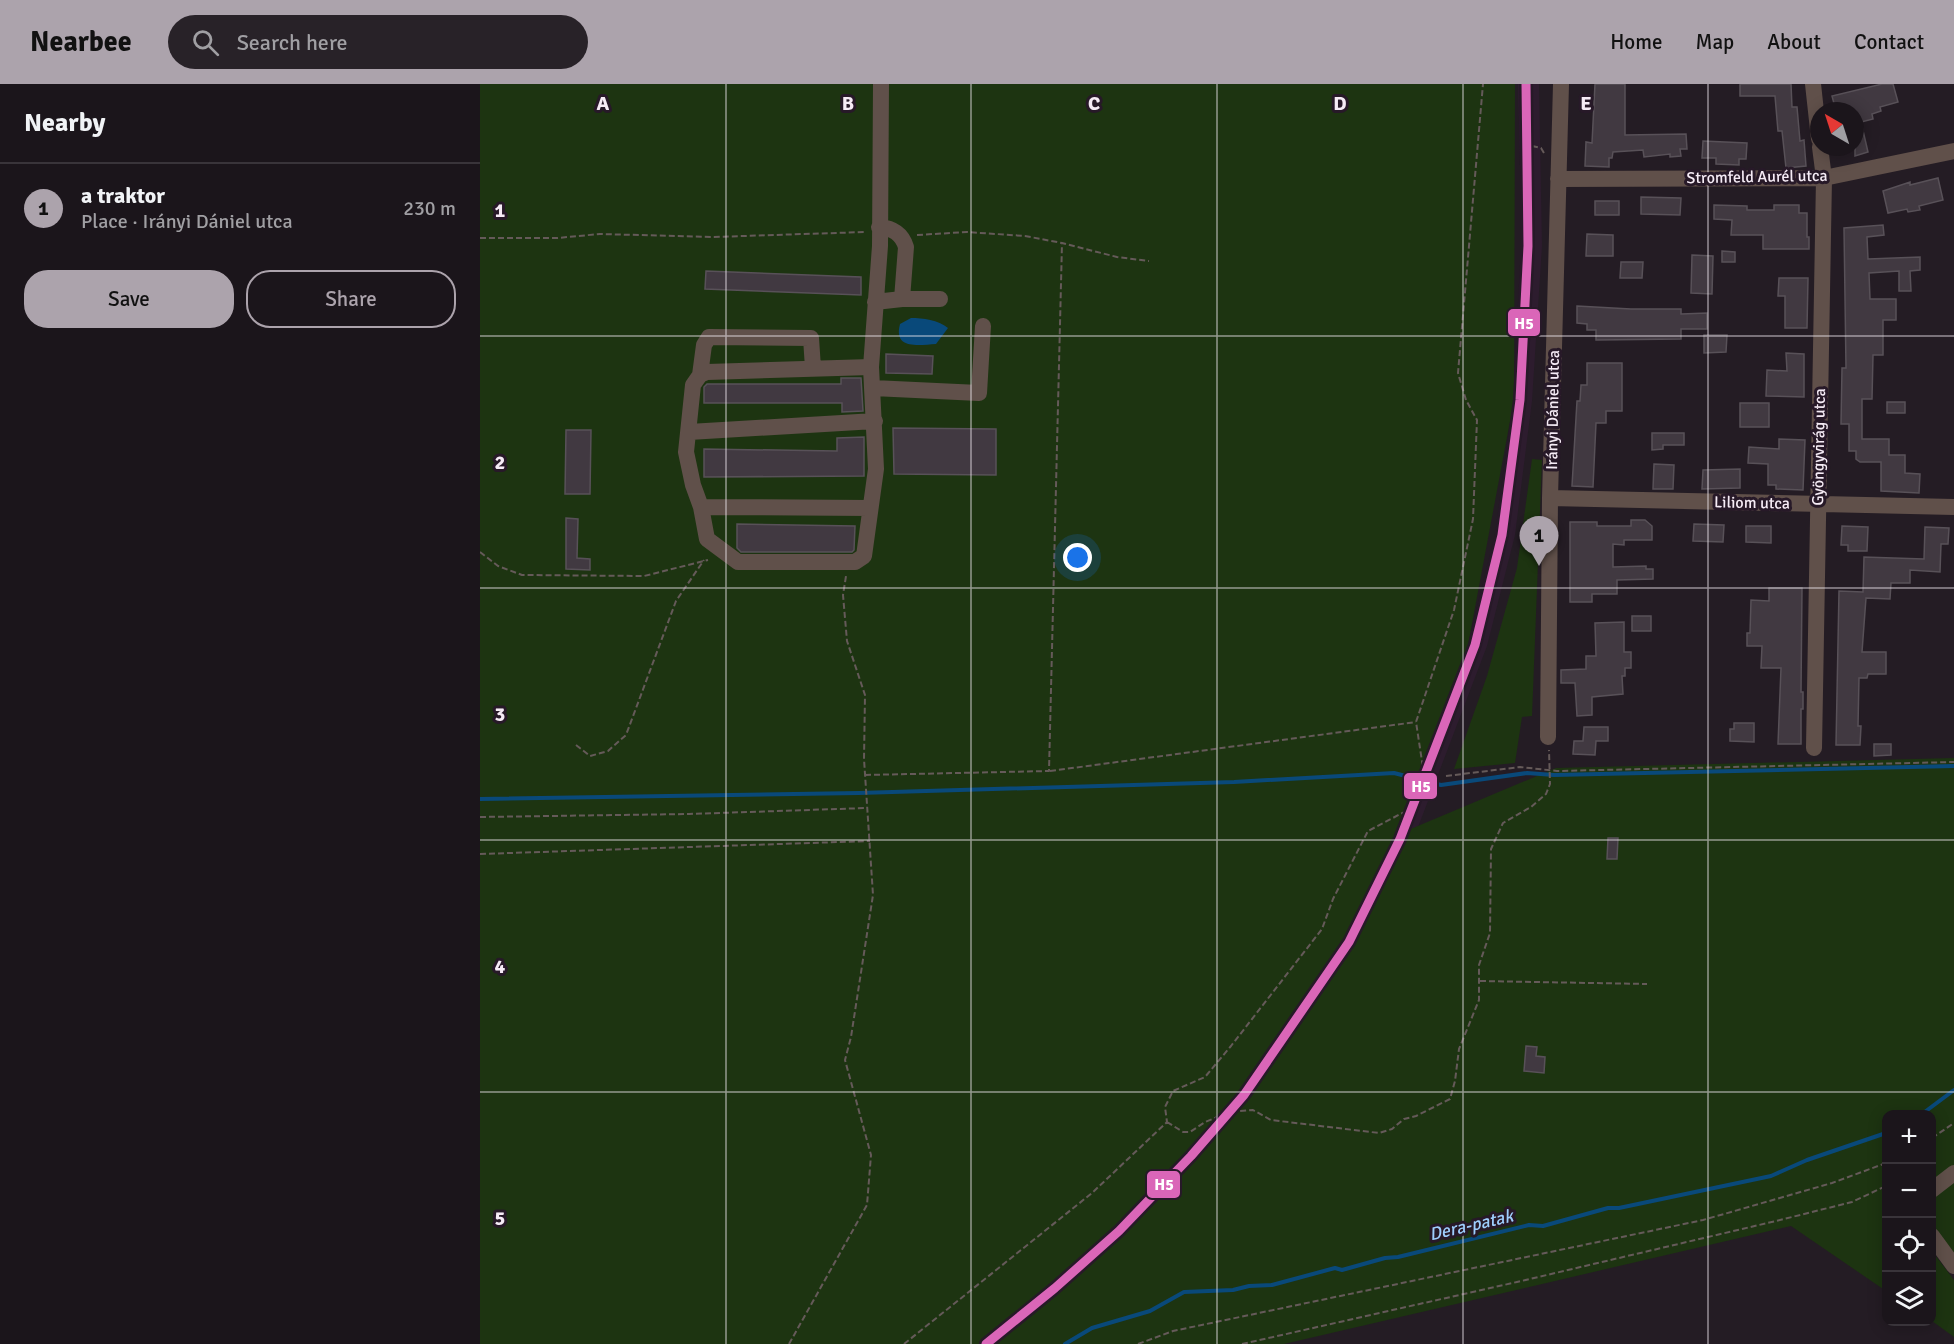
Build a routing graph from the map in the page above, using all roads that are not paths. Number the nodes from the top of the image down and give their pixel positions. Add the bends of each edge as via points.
1 (881, 84) edge
2 (1561, 84) edge
3 (1813, 84) edge
4 (1815, 102) edge
5 (1954, 151) edge
6 (1821, 156) edge
7 (1824, 178) junction
8 (1558, 179) junction
9 (879, 229) junction
10 (940, 298) dead end
11 (902, 299) junction
12 (875, 302) junction
13 (983, 326) dead end
14 (871, 367) junction
15 (813, 369) junction
16 (700, 375) junction
17 (873, 388) junction
18 (875, 421) junction
19 (688, 432) junction
20 (1550, 498) junction
21 (1818, 505) junction
22 (701, 507) junction
23 (1954, 507) edge
24 (870, 508) junction
25 (1548, 737) dead end
26 (1814, 748) dead end
27 (1954, 1173) edge
28 (1936, 1187) edge
29 (1936, 1241) edge
30 (1954, 1266) edge

1 - 9 street
2 - 8 street, Irányi Dániel utca
3 - 4 street
5 - 7 street, Stromfeld Aurél utca
6 - 7 street, Gyöngyvirág utca
7 - 8 street, Stromfeld Aurél utca
7 - 21 street, Gyöngyvirág utca
8 - 20 street, Irányi Dániel utca
9 - 11 street via 897,232 906,247
9 - 12 street
10 - 11 street
11 - 12 street
12 - 14 street
13 - 17 street via 980,393
14 - 15 street
14 - 17 street
15 - 16 street
15 - 16 street via 811,338 709,337 704,345
16 - 19 street via 693,385
17 - 18 street
18 - 19 street
18 - 24 street via 876,469
19 - 22 street via 686,452
20 - 21 street, Liliom utca
20 - 25 street, Irányi Dániel utca
21 - 23 street, Liliom utca
21 - 26 street, Gyöngyvirág utca
22 - 24 street
22 - 24 street via 707,540 738,562 855,562 864,556
27 - 28 street
29 - 30 street

